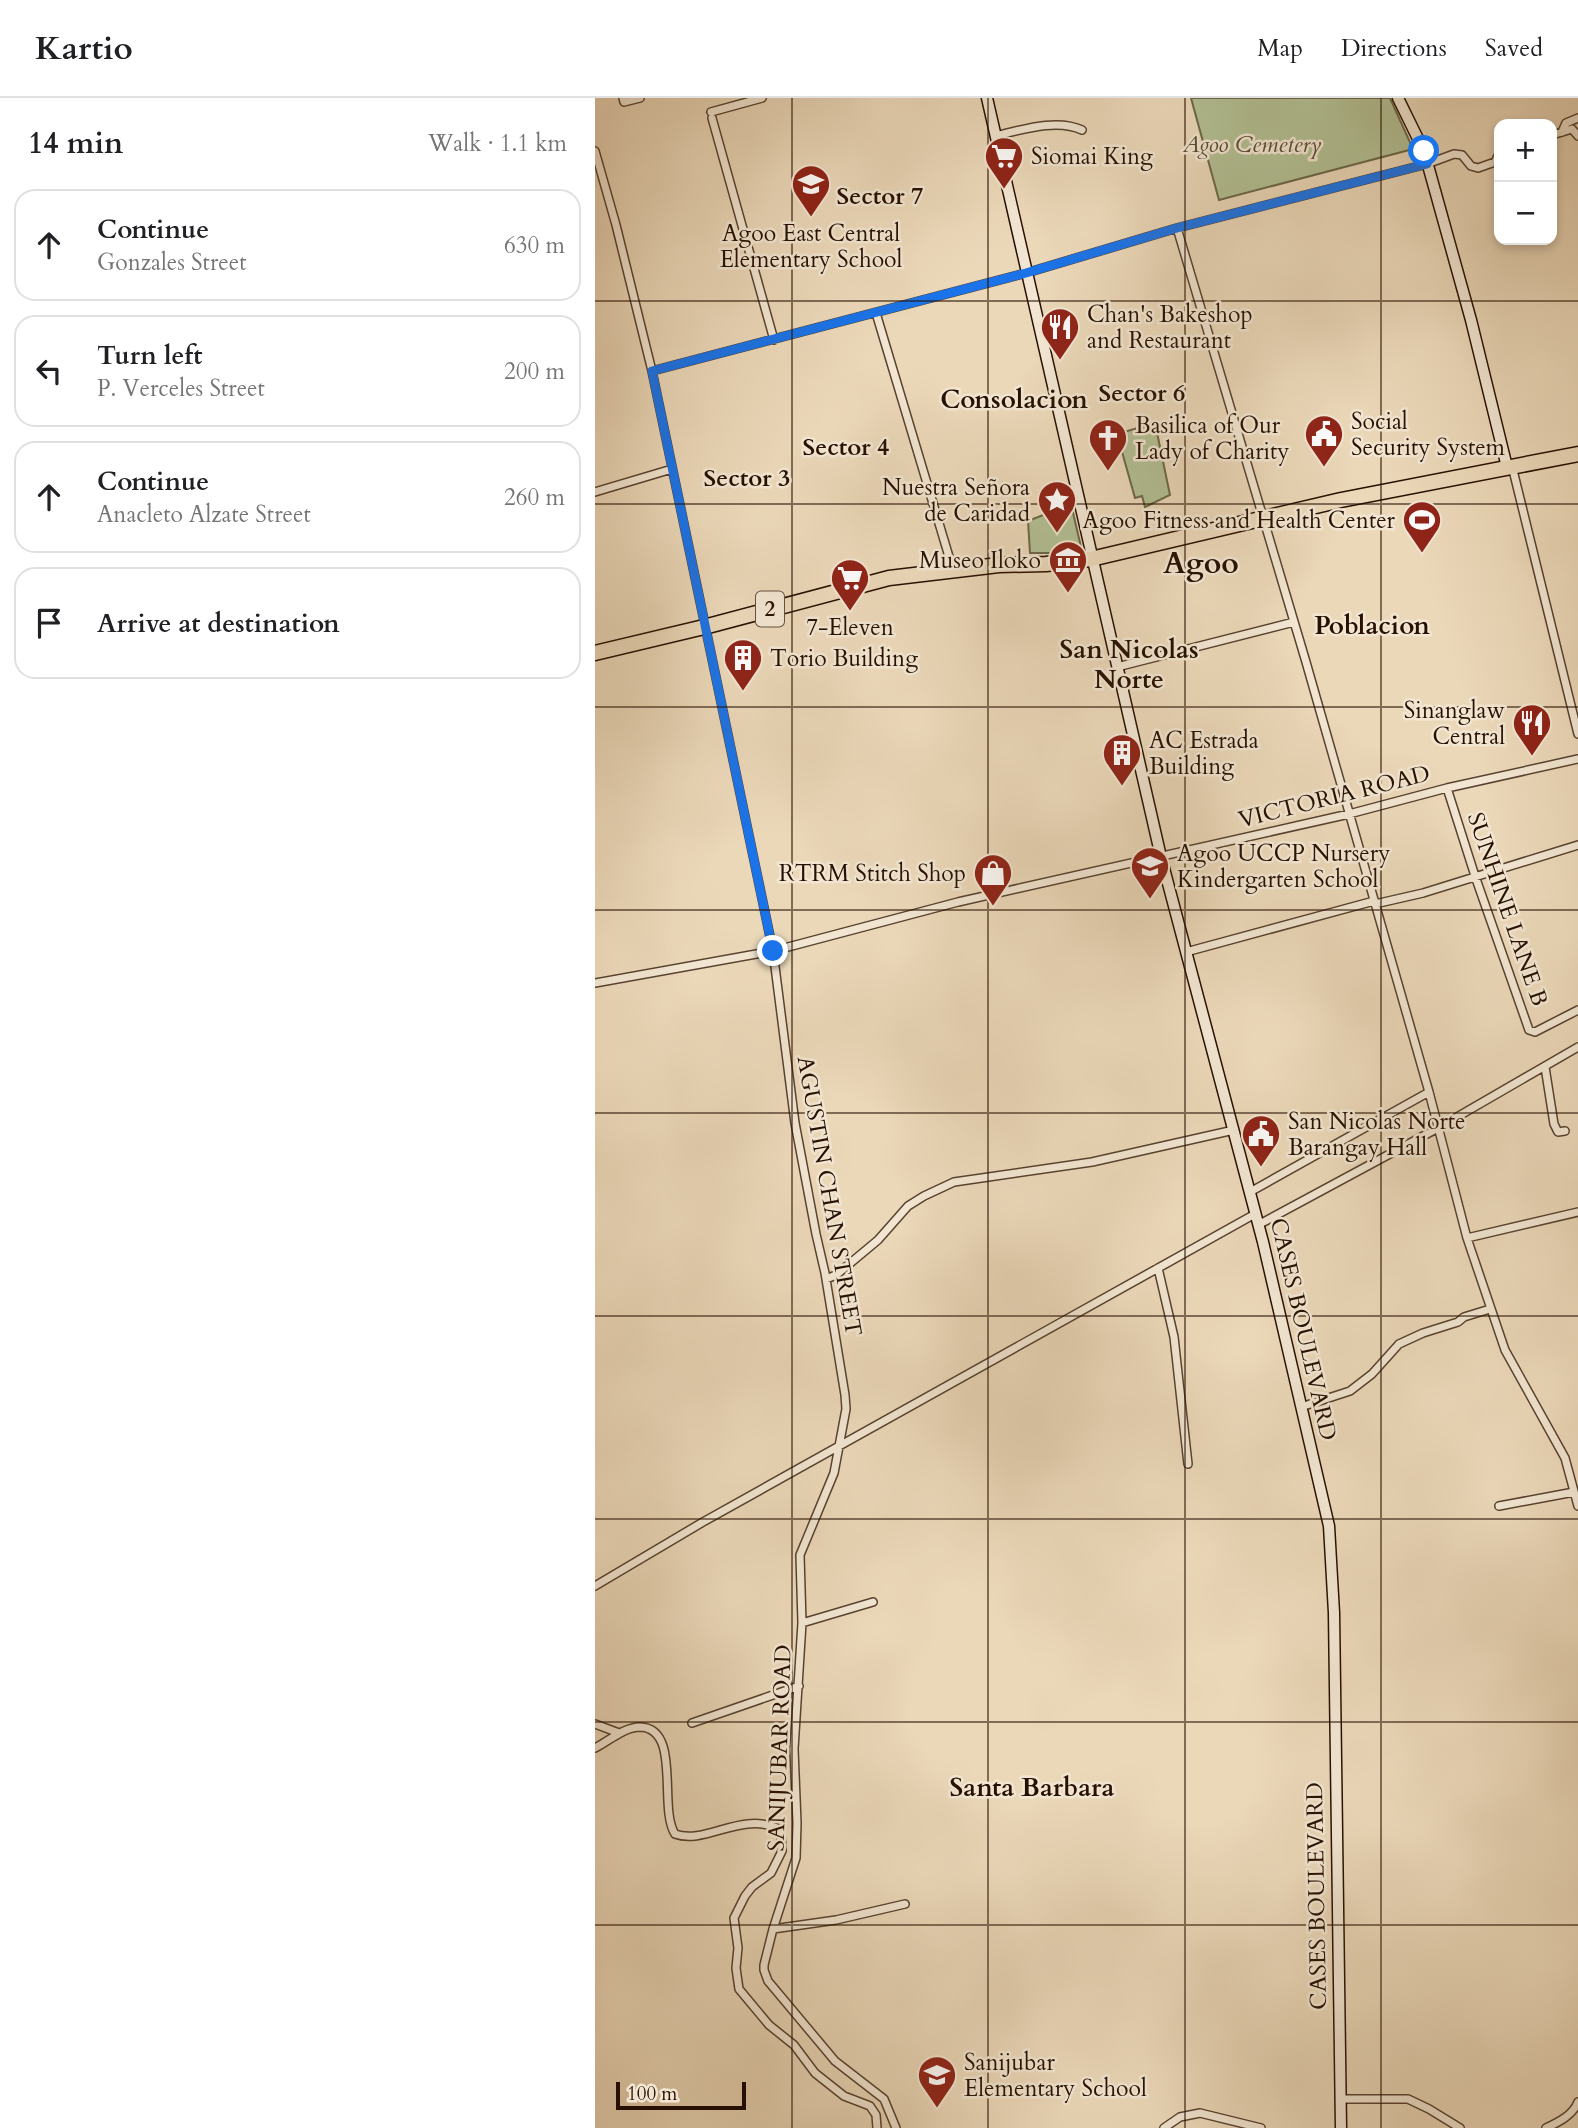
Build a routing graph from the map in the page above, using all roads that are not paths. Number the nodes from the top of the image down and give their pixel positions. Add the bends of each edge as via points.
1 (623, 98) edge
2 (640, 98) edge
3 (762, 98) edge
4 (987, 98) edge
5 (1398, 98) edge
6 (1578, 118) edge
7 (1082, 130) dead end
8 (1562, 132) junction
9 (1557, 134) edge
10 (995, 135) junction
11 (1578, 136) edge
12 (595, 152) edge
13 (1494, 162) edge
14 (1427, 164) junction
15 (1177, 228) junction
16 (1026, 273) junction
17 (876, 313) junction
18 (774, 340) junction
19 (652, 371) junction
20 (1578, 454) edge
21 (1510, 467) junction
22 (672, 468) junction
23 (595, 492) edge
24 (1264, 518) junction
25 (1091, 559) junction
26 (953, 570) junction
27 (1294, 622) junction
28 (704, 627) junction
29 (595, 653) edge
30 (1117, 667) junction
31 (1578, 734) edge
32 (1578, 760) edge
33 (1447, 788) junction
34 (1349, 814) junction
35 (1578, 845) edge
36 (1161, 857) junction
37 (1475, 876) junction
38 (1375, 903) junction
39 (773, 951) junction
40 (1186, 952) junction
41 (595, 983) edge
42 (1578, 1010) edge
43 (1578, 1047) edge
44 (1545, 1067) junction
45 (1429, 1092) junction
46 (1438, 1128) junction
47 (1234, 1130) junction
48 (1565, 1131) dead end
49 (1250, 1192) junction
50 (1578, 1212) edge
51 (1257, 1220) junction
52 (1467, 1238) junction
53 (1158, 1268) junction
54 (826, 1279) junction
55 (1490, 1310) junction
56 (1301, 1406) junction
57 (838, 1447) junction
58 (1188, 1464) dead end
59 (1575, 1480) edge
60 (1574, 1492) junction
61 (1499, 1506) dead end
62 (1578, 1506) edge
63 (595, 1586) edge
64 (873, 1602) dead end
65 (802, 1623) junction
66 (799, 1686) junction
67 (692, 1723) dead end
68 (595, 1724) edge
69 (619, 1733) junction
70 (595, 1748) edge
71 (905, 1904) dead end
72 (773, 1929) junction
73 (1341, 2099) junction
74 (1577, 2107) edge
75 (877, 2128) edge
76 (897, 2128) edge
77 (1164, 2128) edge
78 (1261, 2128) edge
79 (1341, 2128) edge
80 (1460, 2128) edge
81 (1546, 2128) edge

1 - 2 street via 624,102
3 - 18 street via 711,115
4 - 10 street, CASES BOULEVARD
5 - 14 street
6 - 8 street via 1566,123
7 - 10 street via 1062,125
8 - 9 street
8 - 11 street via 1572,129
10 - 16 street, CASES BOULEVARD
12 - 19 street, AGUSTIN CHAN STREET
13 - 14 street via 1471,166 1457,154
14 - 15 street
14 - 21 street
15 - 16 street
15 - 24 street
16 - 17 street
16 - 25 street, CASES BOULEVARD
17 - 18 street
17 - 26 street
18 - 19 street
19 - 22 street, AGUSTIN CHAN STREET
20 - 21 highway, 2
21 - 24 highway, 2
21 - 31 street
22 - 23 street
22 - 28 street, AGUSTIN CHAN STREET
24 - 25 highway, 2
24 - 27 street
25 - 26 highway, 2
25 - 30 street, CASES BOULEVARD
26 - 28 highway, 2 via 889,578
27 - 30 street
27 - 34 street
28 - 29 highway, 2
28 - 39 street, AGUSTIN CHAN STREET
30 - 36 street, CASES BOULEVARD
32 - 33 street, VICTORIA ROAD
33 - 34 street, VICTORIA ROAD
33 - 37 street, SUNHINE LANE B
34 - 36 street, VICTORIA ROAD
34 - 38 street
35 - 37 street
36 - 39 street, VICTORIA ROAD via 958,902
36 - 40 street, CASES BOULEVARD
37 - 38 street
37 - 42 street, SUNHINE LANE B via 1529,1030 1535,1032
38 - 40 street
38 - 45 street
39 - 41 street, VICTORIA ROAD
39 - 54 street, AGUSTIN CHAN STREET via 795,1123
40 - 47 street, CASES BOULEVARD
43 - 44 street
44 - 46 street
44 - 48 street via 1554,1124 1557,1132
45 - 46 street
45 - 49 street
46 - 51 street
46 - 52 street
47 - 49 street, CASES BOULEVARD
47 - 54 street via 1092,1162 954,1182 908,1206 878,1240
49 - 51 street, CASES BOULEVARD
50 - 52 street
51 - 53 street
51 - 56 street, CASES BOULEVARD
52 - 55 street
53 - 57 street
53 - 58 street via 1174,1337
54 - 57 street, AGUSTIN CHAN STREET via 846,1409
55 - 56 street via 1399,1344 1350,1391
55 - 59 street via 1505,1350
56 - 73 street, CASES BOULEVARD via 1329,1526 1332,1562
57 - 63 street
57 - 65 street, SANIJUBAR ROAD via 834,1473 800,1555
59 - 60 street
60 - 61 street
60 - 62 street
64 - 65 street
65 - 66 street, SANIJUBAR ROAD
66 - 67 street
66 - 72 street, SANIJUBAR ROAD via 794,1749 796,1858
68 - 69 street
69 - 70 street
69 - 75 street via 642,1727 663,1741 667,1804 675,1834 691,1836 739,1824 777,1828 782,1851 771,1873 744,1896 734,1917 739,1989 815,2073 844,2096 870,2106
71 - 72 street
72 - 76 street, SANIJUBAR ROAD via 764,1970 768,1981 835,2061 884,2099
73 - 79 street, CASES BOULEVARD
73 - 80 street via 1408,2099
74 - 81 street
77 - 78 street via 1180,2117 1200,2113

